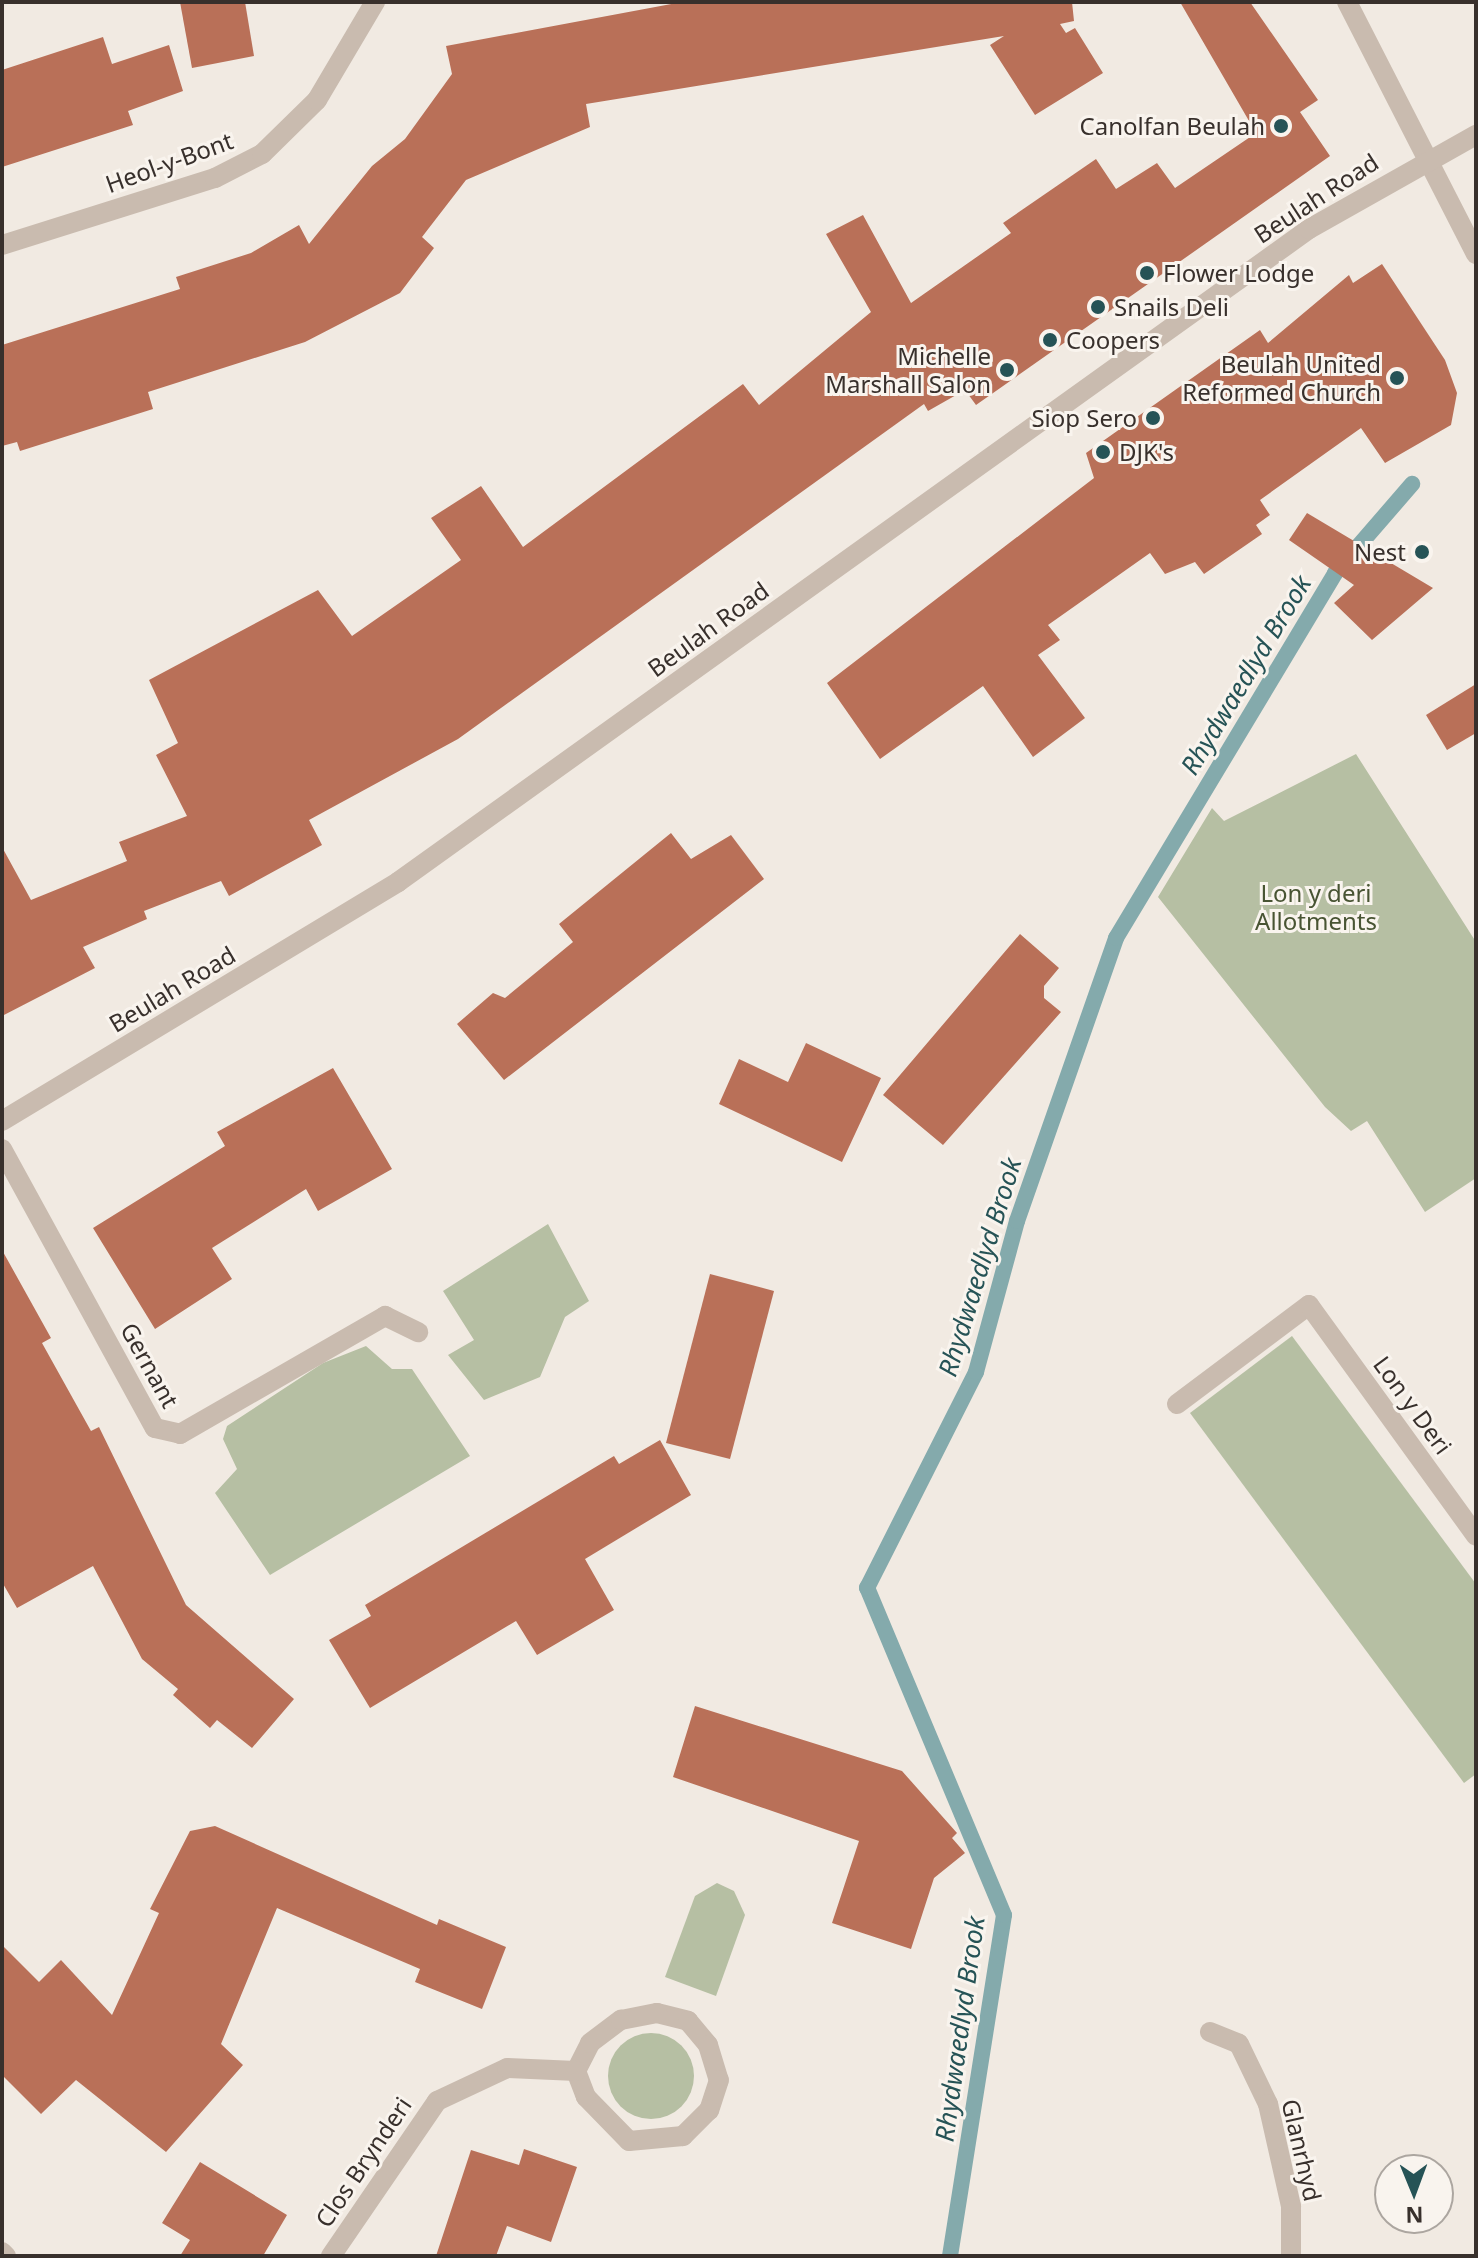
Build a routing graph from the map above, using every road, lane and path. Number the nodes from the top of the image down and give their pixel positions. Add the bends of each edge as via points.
1 (375, 2) edge
2 (1347, 2) edge
3 (1476, 135) edge
4 (1430, 159) junction
5 (2, 245) edge
6 (1476, 254) edge
7 (2, 1121) edge
8 (2, 1149) edge
9 (418, 1332) dead end
10 (1177, 1404) dead end
11 (1476, 1536) edge
12 (1210, 2032) dead end
13 (576, 2071) junction
14 (2, 2252) edge
15 (6, 2256) edge
16 (331, 2256) edge
17 (1291, 2256) edge

1 - 5 street, Heol-y-Bont via 317,100 262,154 215,178
2 - 4 street
3 - 4 street, Beulah Road
4 - 6 street
4 - 7 street, Beulah Road via 1309,229 410,874
8 - 9 street, Gernant via 155,1428 180,1434 385,1316
10 - 11 street, Lon y Deri via 1309,1305
12 - 17 street, Glanrhyd via 1239,2044 1268,2104 1291,2206
13 - 13 street via 590,2043 621,2020 657,2013 688,2021 708,2045 719,2080 709,2110 683,2136 656,2143 629,2141 608,2125
13 - 16 street, Clos Brynderi via 507,2068 437,2101
14 - 15 street

